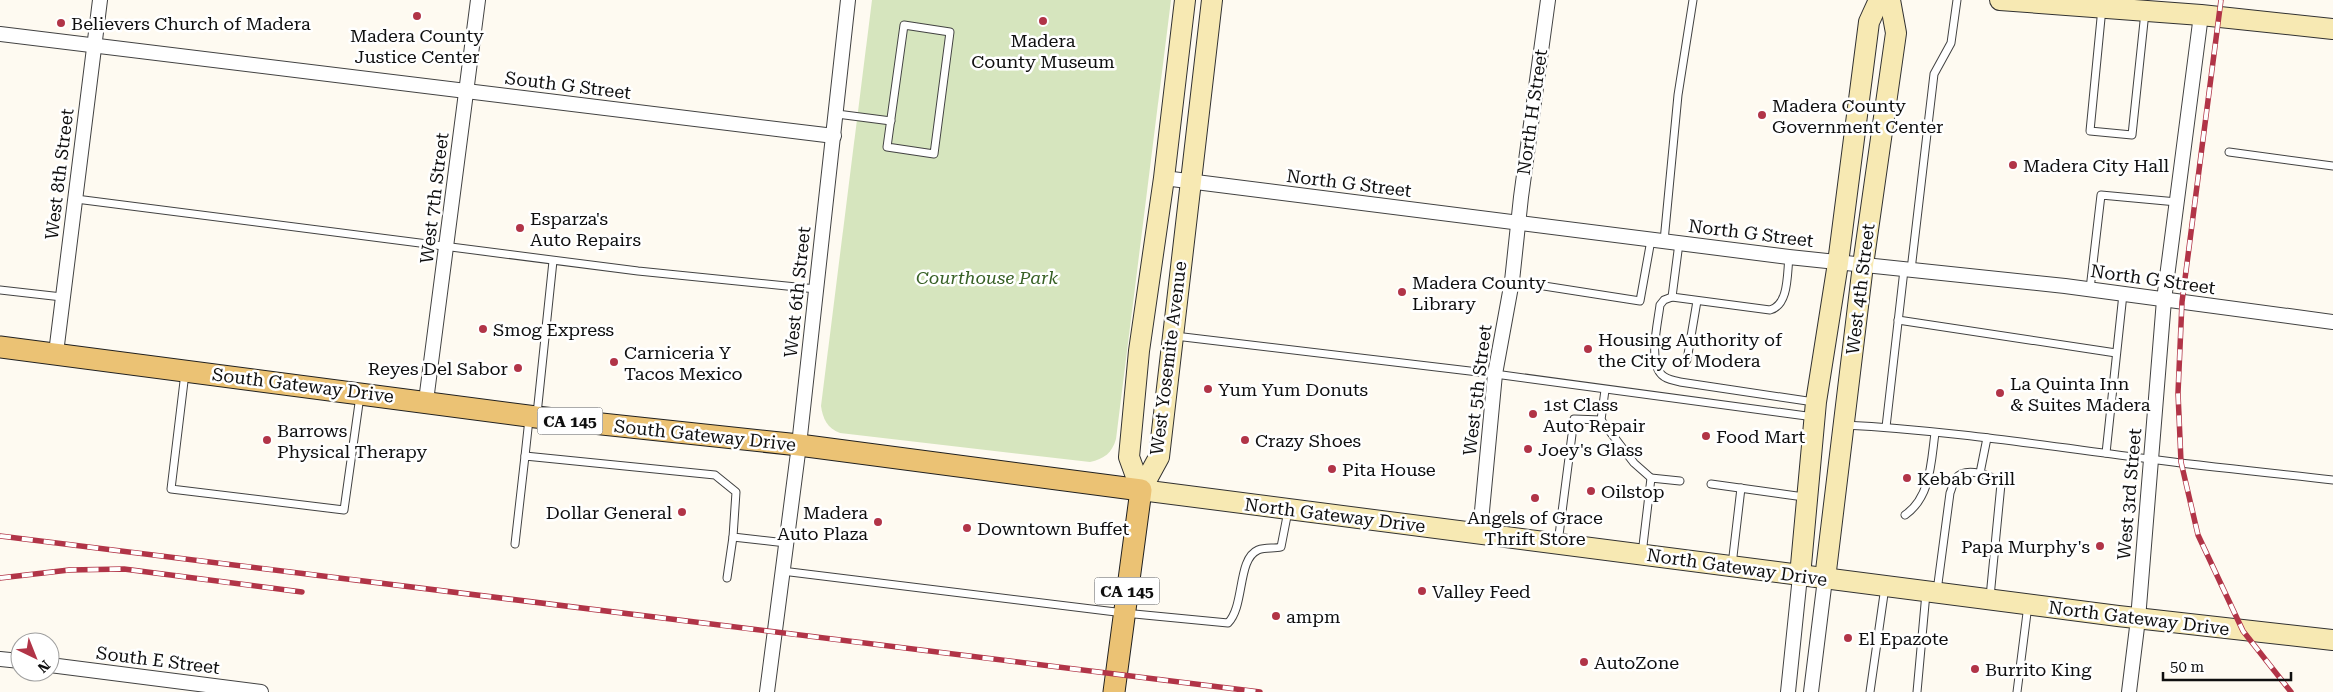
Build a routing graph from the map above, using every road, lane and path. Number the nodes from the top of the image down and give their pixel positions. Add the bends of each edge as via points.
1 (100, 0) edge
2 (478, 0) edge
3 (848, 0) edge
4 (1185, 0) edge
5 (1212, 0) edge
6 (1548, 0) edge
7 (1693, 0) edge
8 (1879, 0) edge
9 (1890, 0) edge
10 (1957, 0) edge
11 (2000, 0) edge
12 (2102, 8) junction
13 (2145, 12) junction
14 (2201, 15) junction
15 (2333, 29) edge
16 (0, 34) edge
17 (94, 46) junction
18 (466, 91) junction
19 (837, 114) junction
20 (891, 121) junction
21 (834, 136) junction
22 (2229, 152) dead end
23 (2333, 166) edge
24 (1164, 178) junction
25 (1189, 181) junction
26 (76, 199) junction
27 (2176, 202) junction
28 (1518, 224) junction
29 (1658, 240) junction
30 (1679, 243) junction
31 (447, 247) junction
32 (1789, 257) junction
33 (552, 261) junction
34 (1838, 262) junction
35 (1863, 265) junction
36 (1907, 270) junction
37 (1512, 281) junction
38 (816, 289) junction
39 (0, 290) edge
40 (2090, 290) junction
41 (2123, 294) junction
42 (62, 297) junction
43 (1672, 298) junction
44 (2164, 300) junction
45 (1697, 301) junction
46 (1898, 320) junction
47 (2333, 322) edge
48 (1172, 336) junction
49 (0, 347) edge
50 (2116, 353) junction
51 (56, 354) junction
52 (1687, 360) dead end
53 (186, 370) junction
54 (1495, 374) junction
55 (1605, 390) junction
56 (360, 393) junction
57 (426, 401) junction
58 (1816, 410) junction
59 (533, 417) junction
60 (1601, 420) junction
61 (1843, 425) junction
62 (1886, 427) junction
63 (1935, 433) junction
64 (1987, 438) junction
65 (799, 445) junction
66 (2106, 453) junction
67 (525, 456) junction
68 (2151, 460) junction
69 (1980, 474) junction
70 (1651, 478) junction
71 (2333, 480) edge
72 (1680, 481) dead end
73 (1711, 484) dead end
74 (1741, 488) junction
75 (1141, 490) junction
76 (1807, 497) junction
77 (1288, 510) junction
78 (1905, 515) dead end
79 (1480, 532) junction
80 (733, 538) junction
81 (786, 543) junction
82 (1558, 543) junction
83 (515, 544) dead end
84 (1642, 554) junction
85 (1731, 566) junction
86 (782, 571) junction
87 (1800, 576) junction
88 (727, 578) dead end
89 (1825, 579) junction
90 (1885, 586) junction
91 (1931, 592) junction
92 (1990, 600) junction
93 (2028, 605) junction
94 (1124, 613) junction
95 (2138, 619) junction
96 (2333, 640) edge
97 (60, 666) edge
98 (230, 690) edge
99 (262, 692) edge
100 (767, 692) edge
101 (1114, 692) edge
102 (1788, 692) edge
103 (1811, 692) edge
104 (1870, 692) edge
105 (1917, 692) edge
106 (2018, 692) edge
107 (2129, 692) edge

1 - 17 street, West 8th Street
2 - 18 street, West 7th Street
3 - 19 street, West 6th Street
4 - 24 main road, West Yosemite Avenue
5 - 25 main road, West Yosemite Avenue
6 - 28 street, North H Street
7 - 29 lane
8 - 34 main road, West 4th Street via 1869,22
9 - 35 main road, West 4th Street via 1896,33
10 - 36 lane via 1951,43 1934,74
11 - 12 main road
12 - 13 main road
12 - 13 lane via 2090,131 2132,135
13 - 14 main road
14 - 15 main road
14 - 27 street, West 3rd Street
16 - 17 street, South G Street
17 - 18 street, South G Street
17 - 26 street, West 8th Street
18 - 21 street, South G Street
18 - 31 street, West 7th Street
19 - 20 lane
19 - 21 street, West 6th Street
20 - 20 lane via 887,148 934,154 950,32 904,25
21 - 38 street, West 6th Street
22 - 23 lane
24 - 25 street, North G Street
24 - 75 main road, West Yosemite Avenue via 1139,350 1129,457
25 - 28 street, North G Street
25 - 48 main road, West Yosemite Avenue
26 - 31 lane
26 - 42 street, West 8th Street
27 - 40 lane via 2101,195
27 - 44 street, West 3rd Street
28 - 29 street, North G Street
28 - 37 street, West 5th Street
29 - 30 street, North G Street
29 - 37 lane via 1640,301
30 - 32 street, North G Street
30 - 43 lane
31 - 33 lane
31 - 57 street, West 7th Street
32 - 34 street, North G Street
32 - 45 lane via 1782,303 1776,308 1770,310
33 - 38 lane
33 - 59 lane
34 - 35 street, North G Street
34 - 58 main road, West 4th Street
35 - 36 street, North G Street
35 - 61 main road, West 4th Street
36 - 40 street, North G Street
36 - 46 lane
37 - 54 street, West 5th Street
38 - 65 street, West 6th Street
39 - 42 lane
40 - 41 street, North G Street
41 - 44 street, North G Street
41 - 50 lane
42 - 51 street, West 8th Street
43 - 45 lane
43 - 58 lane via 1660,305 1654,359 1661,375 1680,382
44 - 47 street, North G Street
44 - 68 street, West 3rd Street
45 - 52 lane
46 - 50 lane
46 - 62 lane
48 - 54 lane
48 - 75 main road, West Yosemite Avenue via 1158,457
49 - 51 main road, South Gateway Drive / CA 145
50 - 66 lane
51 - 53 main road, South Gateway Drive / CA 145
53 - 56 main road, South Gateway Drive / CA 145
53 - 56 lane via 171,489 344,510
54 - 55 lane
54 - 79 street, West 5th Street
55 - 58 lane
55 - 60 lane
56 - 57 main road, South Gateway Drive / CA 145
57 - 59 main road, South Gateway Drive / CA 145
58 - 76 main road, West 4th Street
59 - 65 main road, South Gateway Drive / CA 145
59 - 67 lane
60 - 70 lane via 1634,463
60 - 82 lane via 1574,419
61 - 62 lane
61 - 89 main road, West 4th Street
62 - 63 lane
63 - 64 lane
63 - 78 lane via 1928,482 1917,507
64 - 66 lane
64 - 69 lane
65 - 75 main road, South Gateway Drive / CA 145
65 - 81 street, West 6th Street
66 - 68 lane
67 - 80 lane via 715,475 736,492
67 - 83 lane
68 - 71 lane
68 - 95 street, West 3rd Street
69 - 91 lane via 1964,472 1956,478 1950,493
69 - 92 lane via 1995,478 2002,484
70 - 72 lane
70 - 84 lane
73 - 74 lane
74 - 76 lane
74 - 85 lane
75 - 77 main road, North Gateway Drive
75 - 94 main road, CA 145
76 - 87 main road, West 4th Street
77 - 79 main road, North Gateway Drive
77 - 94 lane via 1281,547 1256,551 1248,558 1236,611 1228,623
79 - 82 main road, North Gateway Drive
80 - 81 lane
80 - 88 lane
81 - 86 street, West 6th Street
82 - 84 main road, North Gateway Drive
84 - 85 main road, North Gateway Drive
85 - 87 main road, North Gateway Drive
86 - 94 lane
86 - 100 street, West 6th Street
87 - 89 main road, North Gateway Drive
87 - 102 street
89 - 90 main road, North Gateway Drive
89 - 103 street
90 - 91 main road, North Gateway Drive
90 - 104 lane
91 - 92 main road, North Gateway Drive
91 - 105 lane
92 - 93 main road, North Gateway Drive
93 - 95 main road, North Gateway Drive
93 - 106 lane
94 - 101 main road, CA 145
95 - 96 main road, North Gateway Drive
95 - 107 street, West 3rd Street
97 - 98 street, South E Street
98 - 99 street, South E Street

